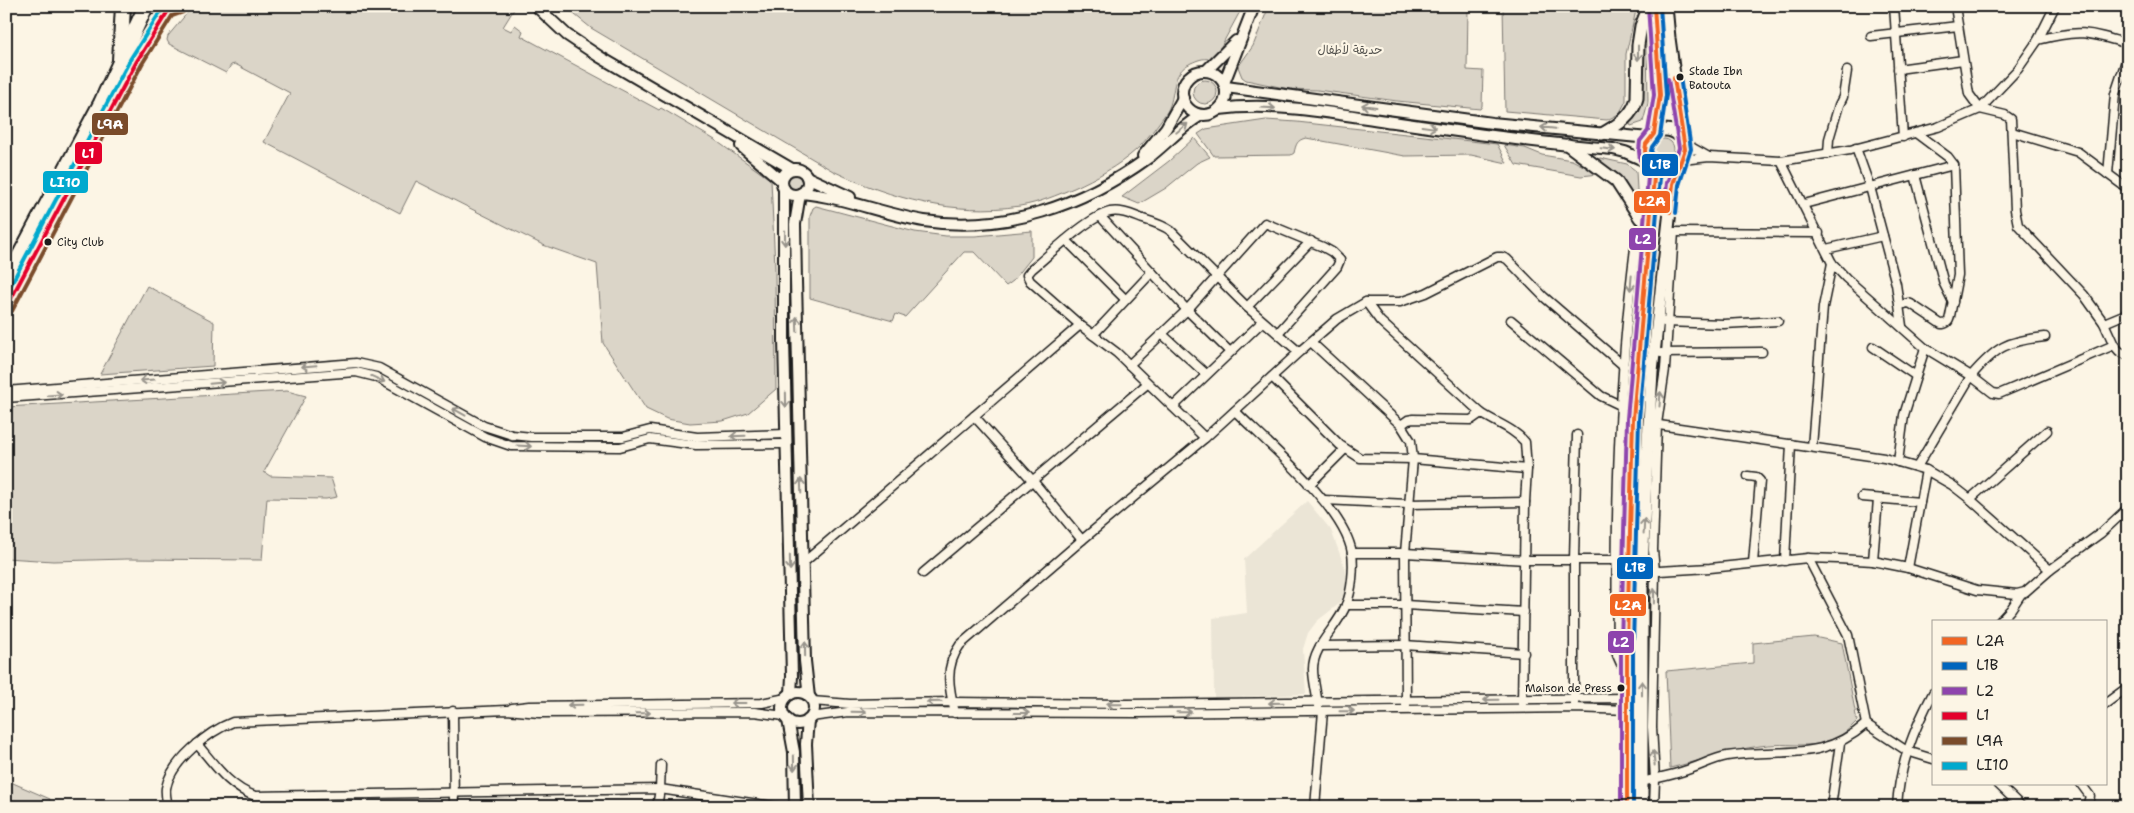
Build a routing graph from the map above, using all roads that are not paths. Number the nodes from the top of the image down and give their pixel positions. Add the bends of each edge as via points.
1 (123, 6) edge
2 (146, 6) edge
3 (154, 6) edge
4 (536, 6) edge
5 (1254, 6) edge
6 (1649, 6) edge
7 (1654, 6) edge
8 (1666, 6) edge
9 (1894, 6) edge
10 (1954, 6) edge
11 (2055, 6) edge
12 (174, 9) edge
13 (1958, 26) junction
14 (1244, 30) junction
15 (1896, 34) junction
16 (1871, 36) dead end
17 (2038, 40) junction
18 (2128, 44) edge
19 (2128, 55) edge
20 (1963, 60) junction
21 (119, 64) junction
22 (1898, 69) junction
23 (1206, 71) junction
24 (1847, 71) dead end
25 (1225, 85) junction
26 (1183, 98) junction
27 (1219, 109) junction
28 (1980, 109) junction
29 (1201, 115) junction
30 (2012, 132) junction
31 (1916, 133) junction
32 (730, 134) junction
33 (1602, 134) junction
34 (1651, 136) junction
35 (1903, 137) junction
36 (1684, 142) junction
37 (1568, 146) junction
38 (1856, 148) junction
39 (1828, 154) junction
40 (1709, 157) junction
41 (1781, 161) junction
42 (1681, 163) junction
43 (1136, 164) junction
44 (1652, 165) junction
45 (1954, 165) junction
46 (792, 169) junction
47 (2108, 174) junction
48 (1915, 175) junction
49 (807, 177) junction
50 (783, 185) junction
51 (1870, 187) junction
52 (2128, 189) edge
53 (801, 193) junction
54 (862, 204) junction
55 (1804, 204) junction
56 (1638, 214) junction
57 (1100, 216) junction
58 (1651, 225) junction
59 (1671, 232) junction
60 (1637, 233) junction
61 (1819, 233) junction
62 (1883, 236) junction
63 (1066, 240) junction
64 (1311, 241) junction
65 (1826, 249) junction
66 (1832, 263) junction
67 (1152, 272) junction
68 (1217, 278) junction
69 (6, 281) edge
70 (1125, 299) junction
71 (1366, 302) junction
72 (1953, 302) junction
73 (1901, 305) junction
74 (6, 308) edge
75 (1247, 308) junction
76 (1187, 310) junction
77 (2128, 313) edge
78 (1511, 320) dead end
79 (1663, 321) junction
80 (1778, 321) dead end
81 (1262, 322) junction
82 (2104, 324) junction
83 (1080, 325) junction
84 (1902, 326) junction
85 (1278, 333) junction
86 (1093, 334) junction
87 (1162, 334) junction
88 (2045, 337) dead end
89 (1311, 342) junction
90 (2114, 345) junction
91 (1873, 347) dead end
92 (1925, 348) junction
93 (1230, 352) junction
94 (1299, 352) junction
95 (1762, 352) dead end
96 (1659, 353) junction
97 (2128, 356) edge
98 (1129, 366) junction
99 (1624, 366) junction
100 (1206, 374) junction
101 (1916, 376) junction
102 (1971, 376) junction
103 (1272, 377) junction
104 (1147, 384) junction
105 (6, 391) edge
106 (6, 398) edge
107 (1620, 405) junction
108 (1173, 407) junction
109 (1234, 411) junction
110 (1481, 413) junction
111 (974, 416) junction
112 (1653, 424) junction
113 (1401, 425) junction
114 (2046, 430) dead end
115 (1577, 435) dead end
116 (1205, 438) junction
117 (787, 439) junction
118 (1791, 444) junction
119 (1812, 447) junction
120 (1345, 449) junction
121 (1413, 459) junction
122 (1898, 462) junction
123 (1917, 466) junction
124 (1527, 469) junction
125 (1926, 470) junction
126 (1748, 476) dead end
127 (1033, 481) junction
128 (1309, 485) junction
129 (1862, 497) dead end
130 (1878, 499) junction
131 (1970, 499) junction
132 (1324, 500) junction
133 (1525, 502) junction
134 (1920, 502) junction
135 (1408, 504) junction
136 (2128, 508) edge
137 (1082, 540) junction
138 (1352, 553) junction
139 (1405, 553) junction
140 (1808, 558) junction
141 (1526, 560) junction
142 (1574, 560) junction
143 (1616, 560) junction
144 (1785, 561) junction
145 (1873, 561) junction
146 (803, 563) junction
147 (1753, 563) junction
148 (1908, 568) junction
149 (2050, 570) junction
150 (1655, 571) junction
151 (1642, 572) junction
152 (923, 573) dead end
153 (2021, 594) junction
154 (1346, 605) junction
155 (1405, 605) junction
156 (1524, 612) junction
157 (2001, 620) edge
158 (1404, 645) junction
159 (1320, 646) junction
160 (1524, 653) junction
161 (1627, 671) junction
162 (2128, 686) edge
163 (1932, 695) edge
164 (788, 696) junction
165 (1628, 698) junction
166 (811, 699) junction
167 (1574, 699) junction
168 (1522, 700) junction
169 (952, 702) junction
170 (1318, 702) junction
171 (2106, 703) edge
172 (1406, 705) junction
173 (1522, 708) junction
174 (1574, 708) junction
175 (507, 710) junction
176 (1628, 710) junction
177 (453, 711) junction
178 (1321, 711) junction
179 (955, 713) junction
180 (786, 718) junction
181 (809, 718) junction
182 (1866, 724) junction
183 (1840, 743) junction
184 (197, 744) junction
185 (1906, 751) junction
186 (1932, 759) edge
187 (661, 765) dead end
188 (1655, 778) junction
189 (1642, 782) junction
190 (2000, 786) edge
191 (2082, 786) edge
192 (660, 788) junction
193 (453, 792) junction
194 (168, 807) edge
195 (454, 807) edge
196 (656, 807) edge
197 (778, 807) edge
198 (795, 807) edge
199 (809, 807) edge
200 (1315, 807) edge
201 (1627, 807) edge
202 (1642, 807) edge
203 (1654, 807) edge
204 (1831, 807) edge
205 (1897, 807) edge
206 (2022, 807) edge
207 (2087, 807) edge

1 - 21 highway
2 - 21 highway
3 - 12 highway
4 - 32 street via 567,35 600,58
5 - 14 street
6 -> 33 main road via 1639,35 1635,107
7 - 34 main road via 1660,95
8 - 36 main road
9 - 15 street
10 - 13 street
11 - 17 street
12 - 74 highway via 137,61
13 - 15 street
13 - 20 street
14 - 23 street
14 - 25 street
15 - 16 street
15 - 22 street
17 - 18 street via 2071,32 2092,33
17 - 28 street via 2018,69
19 - 47 street via 2115,94
20 - 22 street
20 - 28 street via 1969,94
21 - 69 highway
22 - 35 street
23 - 25 street via 1213,72
23 - 26 street via 1187,79
24 - 39 street
25 - 27 street via 1226,99
33 -> 25 street via 1492,123
26 - 29 street via 1189,109
26 - 43 street via 1166,128
27 - 29 street
27 -> 37 street via 1260,107 1321,112
28 - 30 street via 2005,115 2010,119
28 - 31 street
43 -> 29 street
30 - 47 street via 2078,152
30 - 82 street via 2018,225 2084,295
31 - 35 street
31 - 45 street
32 - 46 street
32 - 50 street
33 - 34 street
34 - 36 main road via 1660,131 1674,132
34 - 44 main road via 1645,151
35 - 38 street
36 - 40 street
36 - 42 main road via 1685,155
37 -> 44 street via 1613,149
37 - 56 main road via 1616,181
38 - 39 street
38 - 51 street
39 - 41 street
40 - 41 street
40 - 42 street
41 - 55 street
42 - 44 main road via 1667,170
42 - 59 main road via 1673,184
43 - 54 street via 1091,193 1062,206 1005,221 972,224 926,221
44 - 58 main road
45 - 48 street
45 - 72 street via 1958,275
46 - 49 street via 800,169
46 - 50 street via 786,172
47 - 52 street
48 - 51 street
48 - 72 street via 1944,284
49 - 53 street via 807,188
49 - 54 street
50 - 53 street via 790,194
50 -> 117 street
51 - 55 street
51 - 62 street
53 - 54 street
146 -> 53 street via 795,224
55 - 61 street
56 - 58 main road
56 - 60 street
57 - 63 street
57 - 67 street
57 - 68 street via 1120,212 1165,226
58 - 60 street
58 - 161 main road via 1633,420
59 - 61 street
59 - 79 main road
60 -> 99 street
61 - 65 street
62 - 65 street
62 - 73 street
63 - 70 street
63 - 83 street via 1032,269 1027,278
64 - 68 street via 1265,223
64 - 75 street
64 - 85 street via 1340,260
65 - 66 street
66 - 84 street
66 - 119 street via 1824,307
67 - 70 street
67 - 76 street
68 - 75 street
68 - 76 street
70 - 86 street
71 - 89 street via 1337,319
71 - 99 street via 1400,302 1426,294 1502,257
71 - 110 street via 1380,321
72 - 73 street via 1946,324 1911,304
73 - 84 street
75 - 81 street
76 - 87 street
76 - 93 street
77 - 82 street
78 - 107 street via 1600,396
79 - 80 street via 1724,324
79 - 96 main road
81 - 85 street
81 - 93 street
82 - 90 street
83 - 86 street
83 - 111 street
84 - 92 street
85 - 94 street
86 - 98 street
87 - 98 street
87 - 100 street
88 - 102 street via 2017,340 1997,350
89 - 94 street
89 - 113 street
90 - 97 street
90 - 102 street via 1999,394 1993,394
91 - 101 street
92 - 101 street
92 - 102 street
93 - 100 street
94 - 103 street
95 - 96 street
112 -> 96 main road
98 - 104 street
99 - 107 street
100 - 108 street
101 - 122 street via 1904,414
102 - 123 street
103 - 109 street
103 - 120 street
104 - 108 street
104 - 127 street
117 -> 105 street via 697,437 650,430 623,437 522,437 484,426 379,368 356,363
106 -> 117 street via 356,372 376,377 485,438 511,446 625,446 650,439 696,445
107 - 143 street
108 - 116 street
109 - 116 street
109 - 128 street
110 - 113 street via 1471,420 1413,419
110 - 124 street via 1510,429 1525,442
111 - 127 street
111 - 146 street
112 - 118 street
112 - 150 street
151 -> 112 main road
113 - 121 street via 1411,441
114 - 131 street
115 - 142 street
116 - 137 street
117 -> 164 street via 792,676
118 - 119 street
118 - 144 street
119 - 122 street
120 - 121 street via 1360,458
120 - 128 street
121 - 124 street
121 - 135 street
122 - 123 street
123 - 125 street
124 - 133 street
125 - 131 street
125 - 134 street
126 - 147 street via 1760,481
127 - 137 street
127 - 152 street
128 - 132 street
129 - 130 street
130 - 134 street
130 - 145 street
131 - 149 street
132 - 135 street
132 - 138 street via 1346,535
133 - 135 street
133 - 141 street
134 - 148 street
135 - 139 street
136 - 149 street via 2101,533
137 - 169 street via 960,645 949,667
138 - 139 street
138 - 154 street
139 - 141 street
139 - 155 street
140 - 144 street
140 - 145 street
140 - 182 street via 1848,635
141 - 142 street
141 - 156 street
142 - 143 street
142 - 167 street
143 - 161 street via 1617,655
144 - 147 street
145 - 148 street
166 -> 146 street via 805,661
147 - 150 street
148 - 153 street via 1977,590
149 - 153 street
150 - 151 street
188 -> 150 street via 1652,727
189 -> 151 main road
153 - 157 street
154 - 155 street
154 - 159 street
155 - 156 street
155 - 158 street
156 - 160 street
158 - 159 street
158 - 160 street
158 - 172 street
159 - 170 street via 1313,668
160 - 168 street
161 - 165 main road
162 - 171 street
163 - 185 street
164 - 166 street via 798,692
164 -> 175 street via 762,703 524,706
164 - 180 street via 782,707
165 - 167 street
165 - 176 main road
169 -> 166 street via 850,704
166 - 181 street via 814,709
167 - 168 street
167 - 174 street
168 -> 172 street
168 - 173 street
170 -> 169 street
169 - 179 street
170 - 172 street
170 - 178 street
172 - 173 street
178 -> 172 street
173 - 174 street
174 - 176 street
175 - 177 street
175 -> 180 street via 539,713 754,712
176 - 201 main road
177 - 184 street via 233,722
177 - 193 street
179 -> 178 street
178 - 200 street
181 -> 179 street via 848,712
180 - 181 street via 796,724
180 -> 198 street via 793,744
181 - 199 street via 806,744
182 - 183 street
182 - 185 street
183 - 188 street via 1804,752 1752,752 1724,756
183 - 204 street
184 - 193 street via 228,780 255,796
184 - 194 street via 177,765 168,781 165,790
185 - 186 street
185 - 205 street via 1898,785
187 - 192 street
188 - 189 street
188 - 203 street
189 - 202 main road
190 - 206 street
191 - 207 street via 2090,796
192 - 193 street
192 - 196 street
192 - 197 street
193 - 195 street

